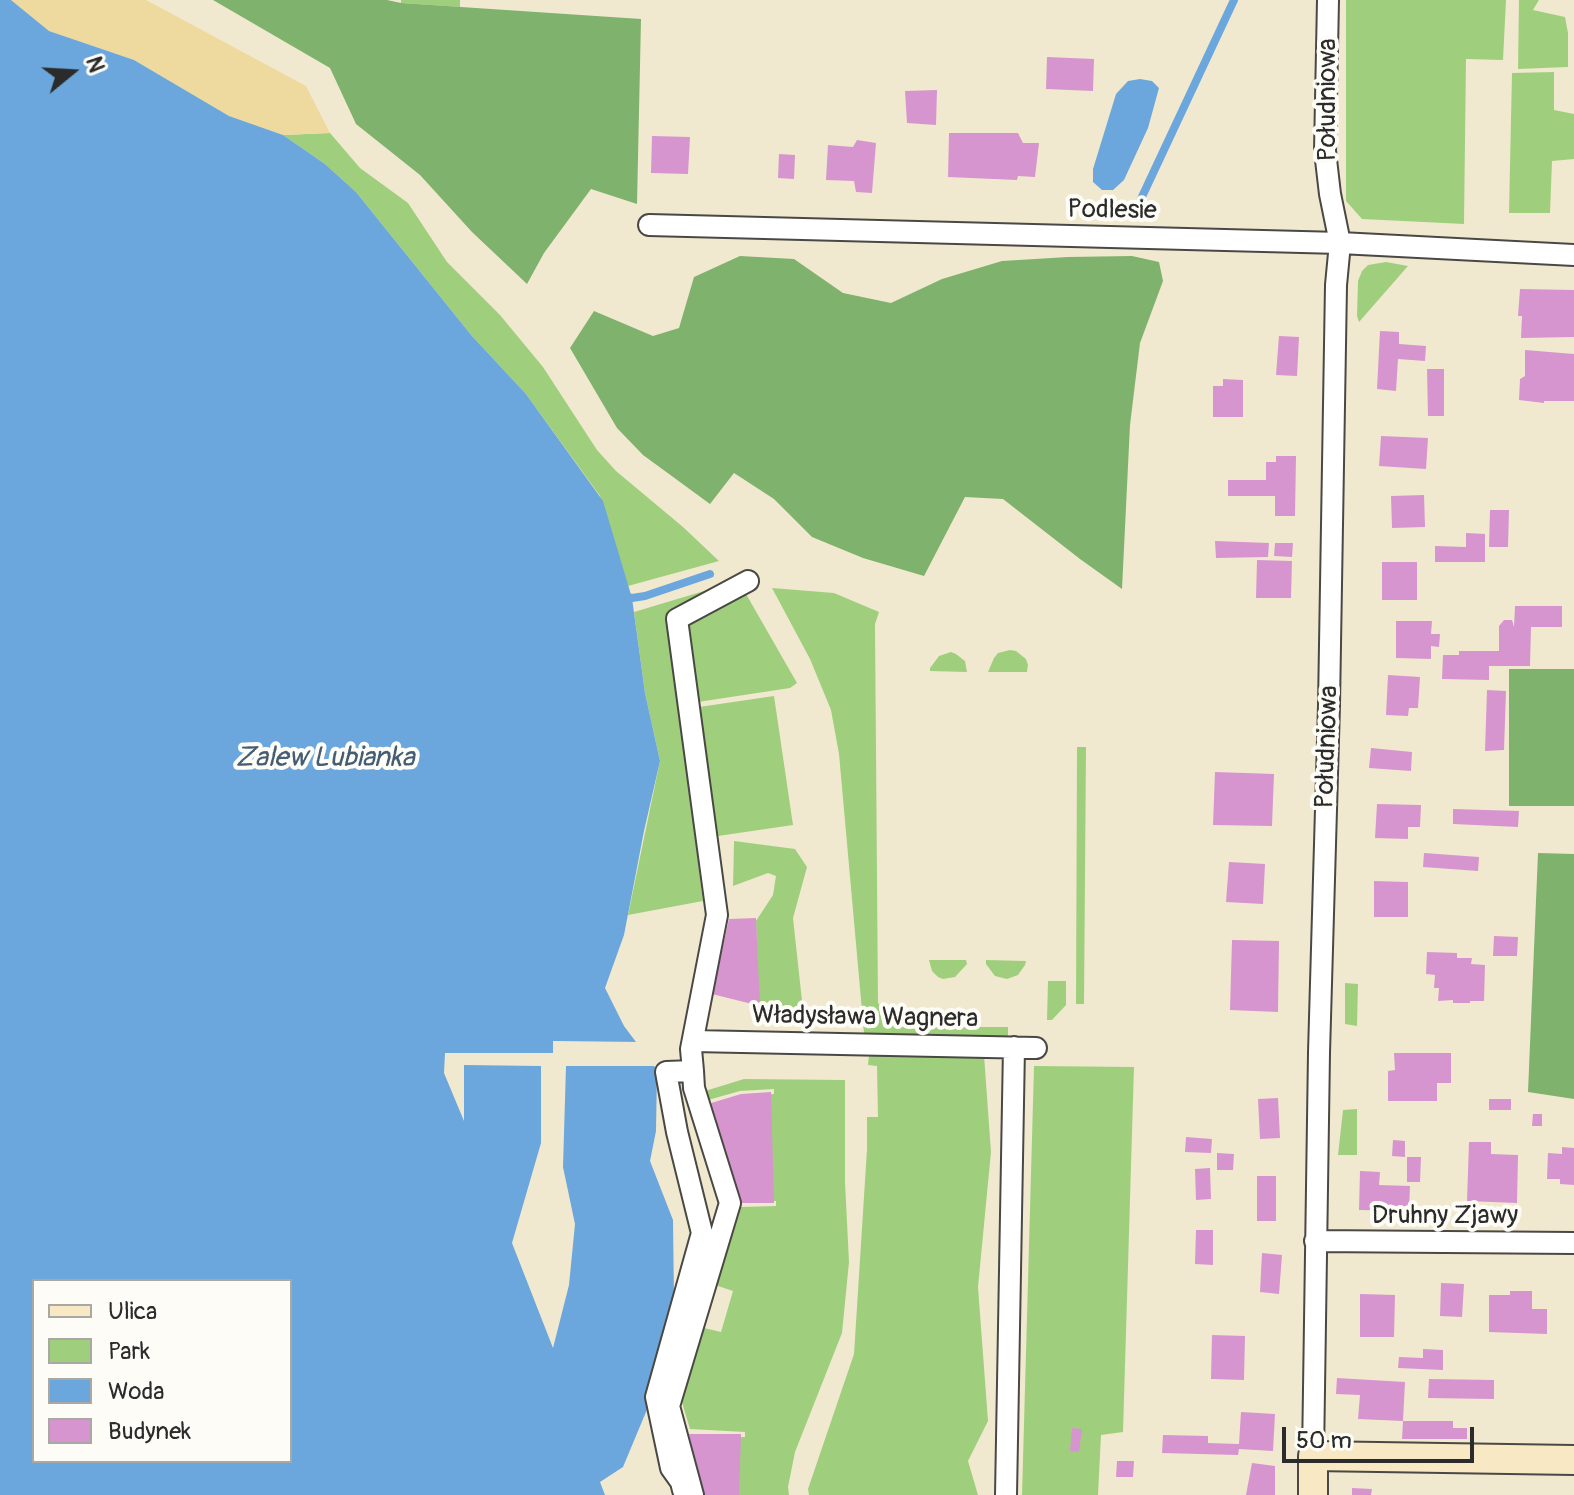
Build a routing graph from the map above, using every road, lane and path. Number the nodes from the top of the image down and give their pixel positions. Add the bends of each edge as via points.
1 (1328, 0) edge
2 (649, 225) dead end
3 (1340, 243) junction
4 (1574, 255) edge
5 (748, 581) dead end
6 (693, 1041) junction
7 (853, 1044) junction
8 (1014, 1047) junction
9 (1036, 1048) dead end
10 (806, 1057) dead end
11 (693, 1071) junction
12 (1315, 1241) junction
13 (1574, 1243) edge
14 (1313, 1456) junction
15 (1574, 1460) edge
16 (685, 1495) edge
17 (693, 1495) edge
18 (1006, 1495) edge
19 (1313, 1495) edge

1 - 3 street, Południowa via 1325,151
2 - 3 street, Podlesie
3 - 4 street, Podlesie
3 - 12 street, Południowa
5 - 6 street via 677,619 717,915
6 - 7 street, Władysława Wagnera
6 - 11 street
7 - 8 street, Władysława Wagnera
7 - 10 street
8 - 9 street, Władysława Wagnera
8 - 18 street
11 - 16 street via 666,1072 702,1233 656,1397 671,1468
11 - 17 street via 730,1203 669,1406
12 - 13 street, Druhny Zjawy
12 - 14 street, Południowa
14 - 15 street
14 - 19 street, Południowa

